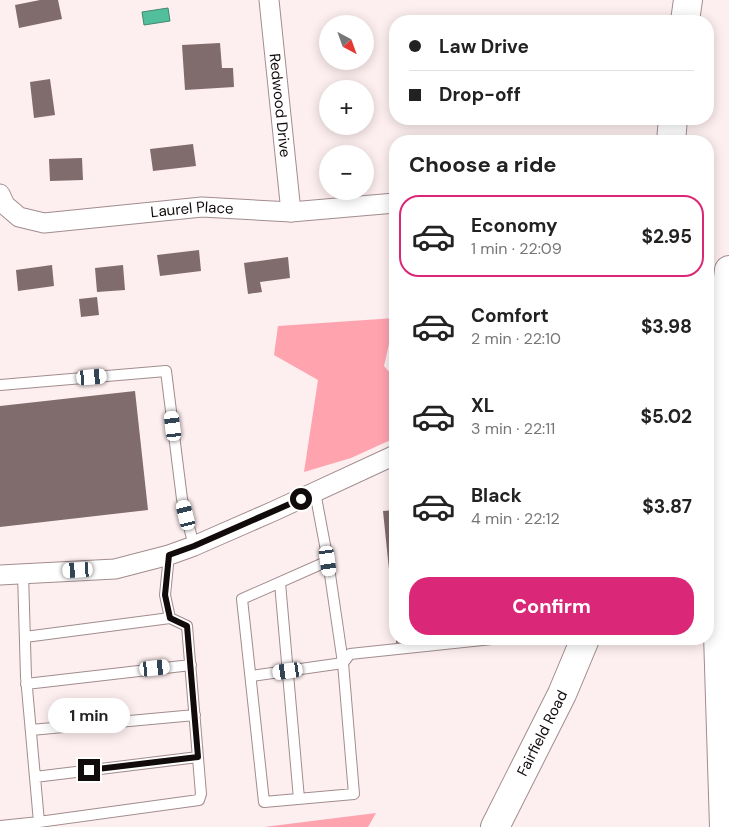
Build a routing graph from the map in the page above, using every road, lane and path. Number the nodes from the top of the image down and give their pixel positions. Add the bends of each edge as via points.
1 (269, 0) edge
2 (688, 0) edge
3 (686, 15) edge
4 (0, 194) edge
5 (389, 204) edge
6 (291, 212) junction
7 (729, 270) edge
8 (0, 385) edge
9 (389, 458) edge
10 (315, 492) junction
11 (194, 546) junction
12 (169, 555) junction
13 (328, 561) junction
14 (23, 573) junction
15 (0, 575) edge
16 (280, 583) junction
17 (170, 618) junction
18 (25, 637) junction
19 (441, 645) edge
20 (582, 645) edge
21 (343, 663) junction
22 (190, 665) junction
23 (288, 671) junction
24 (251, 676) junction
25 (26, 684) junction
26 (195, 715) junction
27 (31, 730) junction
28 (198, 757) junction
29 (35, 776) junction
30 (299, 798) junction
31 (39, 822) junction
32 (0, 826) edge
33 (498, 826) edge
34 (724, 827) edge

1 - 6 street, Redwood Drive
2 - 3 main road
4 - 6 street, Laurel Place via 19,217 44,223 202,207
5 - 6 street, Laurel Place
7 - 34 main road via 718,471 718,634
8 - 11 lane via 166,371 182,499
9 - 10 street
10 - 11 street
10 - 13 lane
11 - 12 street
12 - 14 street via 114,569
12 - 17 lane via 165,595
13 - 16 lane
13 - 21 lane
14 - 15 street
14 - 18 lane
16 - 23 lane
16 - 24 lane via 242,600
17 - 18 lane
17 - 22 lane via 187,626
18 - 25 lane
19 - 21 lane via 350,654
20 - 33 main road, Fairfield Road
21 - 23 lane
21 - 30 lane via 354,794
22 - 25 lane
22 - 26 lane
23 - 24 lane
23 - 30 lane
24 - 30 lane via 264,802
25 - 27 lane
26 - 27 lane
26 - 28 lane
27 - 29 lane
28 - 29 lane
28 - 31 lane via 199,800
29 - 31 lane
31 - 32 lane

